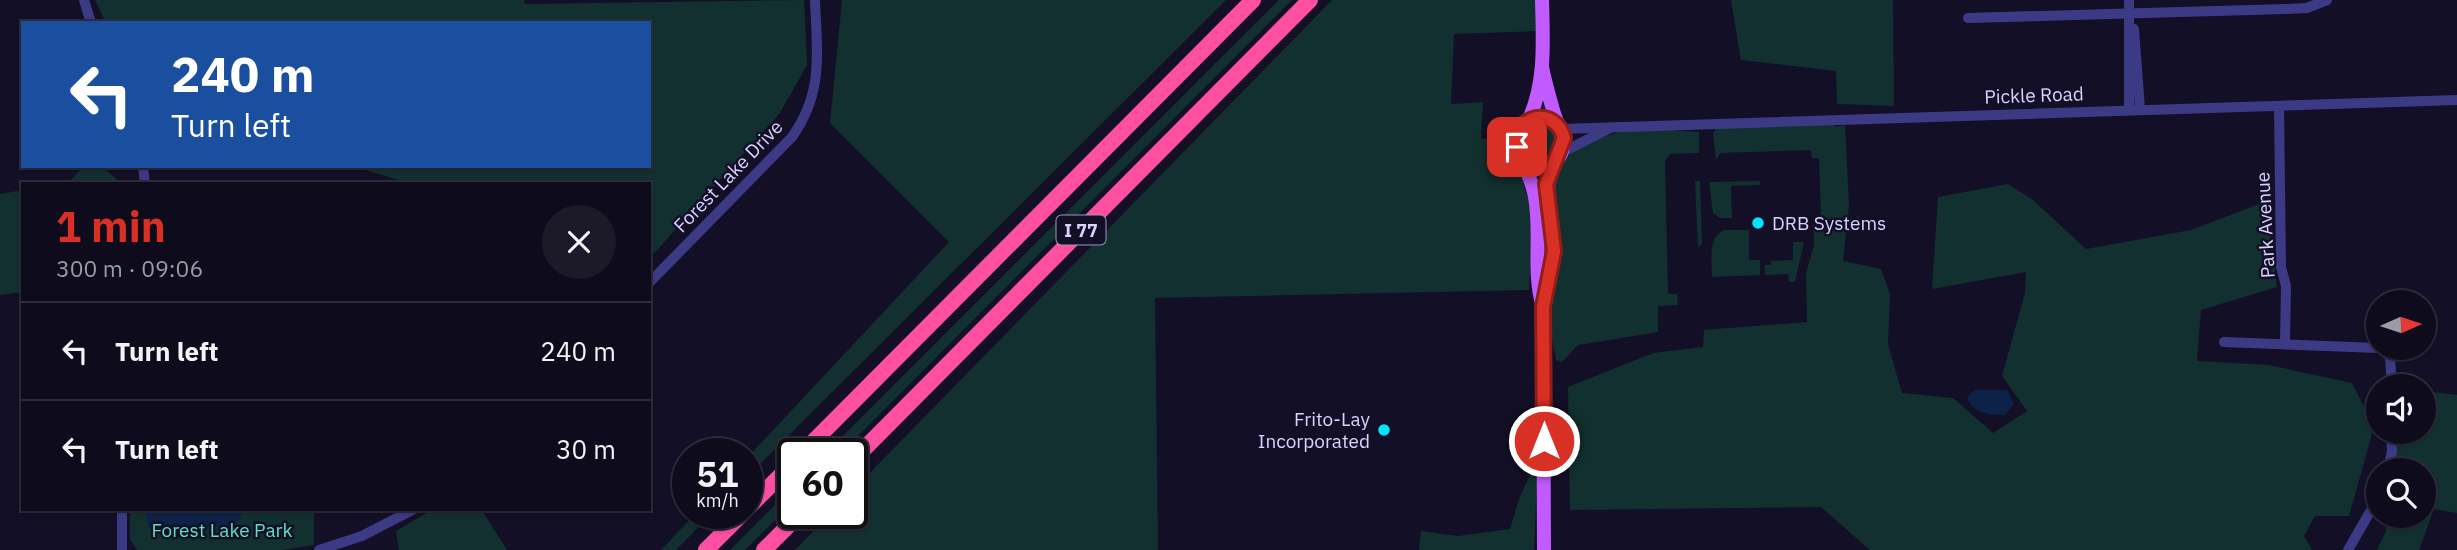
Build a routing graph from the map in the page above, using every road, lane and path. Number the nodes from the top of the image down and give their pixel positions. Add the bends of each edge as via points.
1 (84, 0) edge
2 (815, 0) edge
3 (1253, 0) edge
4 (1310, 0) edge
5 (1542, 0) edge
6 (2129, 0) edge
7 (2327, 0) edge
8 (2129, 12) junction
9 (1968, 18) dead end
10 (90, 21) edge
11 (1542, 67) junction
12 (2457, 100) edge
13 (2279, 106) junction
14 (2135, 110) junction
15 (1529, 120) junction
16 (1560, 126) junction
17 (1613, 127) junction
18 (1521, 154) junction
19 (1558, 156) junction
20 (651, 281) edge
21 (1543, 307) junction
22 (2224, 342) dead end
23 (2286, 342) junction
24 (2366, 347) edge
25 (817, 438) edge
26 (868, 445) edge
27 (777, 479) edge
28 (763, 493) edge
29 (122, 511) edge
30 (410, 511) edge
31 (2366, 519) edge
32 (727, 529) edge
33 (785, 529) edge
34 (122, 550) edge
35 (319, 550) edge
36 (706, 550) edge
37 (764, 550) edge
38 (1544, 550) edge
39 (2348, 550) edge

1 - 10 street
2 - 20 street, Forest Lake Drive via 817,71 815,94 805,119
3 - 25 highway, I 77
4 - 26 highway, I 77
5 - 11 main road
6 - 8 street
7 - 8 street via 2307,8
8 - 9 street
8 - 14 street
11 - 15 main road via 1538,100
11 - 16 main road
12 - 13 street, Pickle Road
13 - 14 street, Pickle Road
13 - 23 street, Park Avenue
14 - 17 street, Pickle Road
15 - 16 main road via 1544,117
15 - 18 main road via 1517,139
16 - 17 street, Pickle Road
16 - 19 main road via 1564,138
17 - 19 street, Pickle Road
18 - 19 main road via 1533,163
18 - 21 main road via 1535,194 1538,289
19 - 21 main road via 1546,184 1554,251
21 - 38 main road
22 - 23 street
23 - 24 street
27 - 28 highway
29 - 34 street
30 - 35 street via 362,536
31 - 39 street
32 - 36 highway
33 - 37 highway

